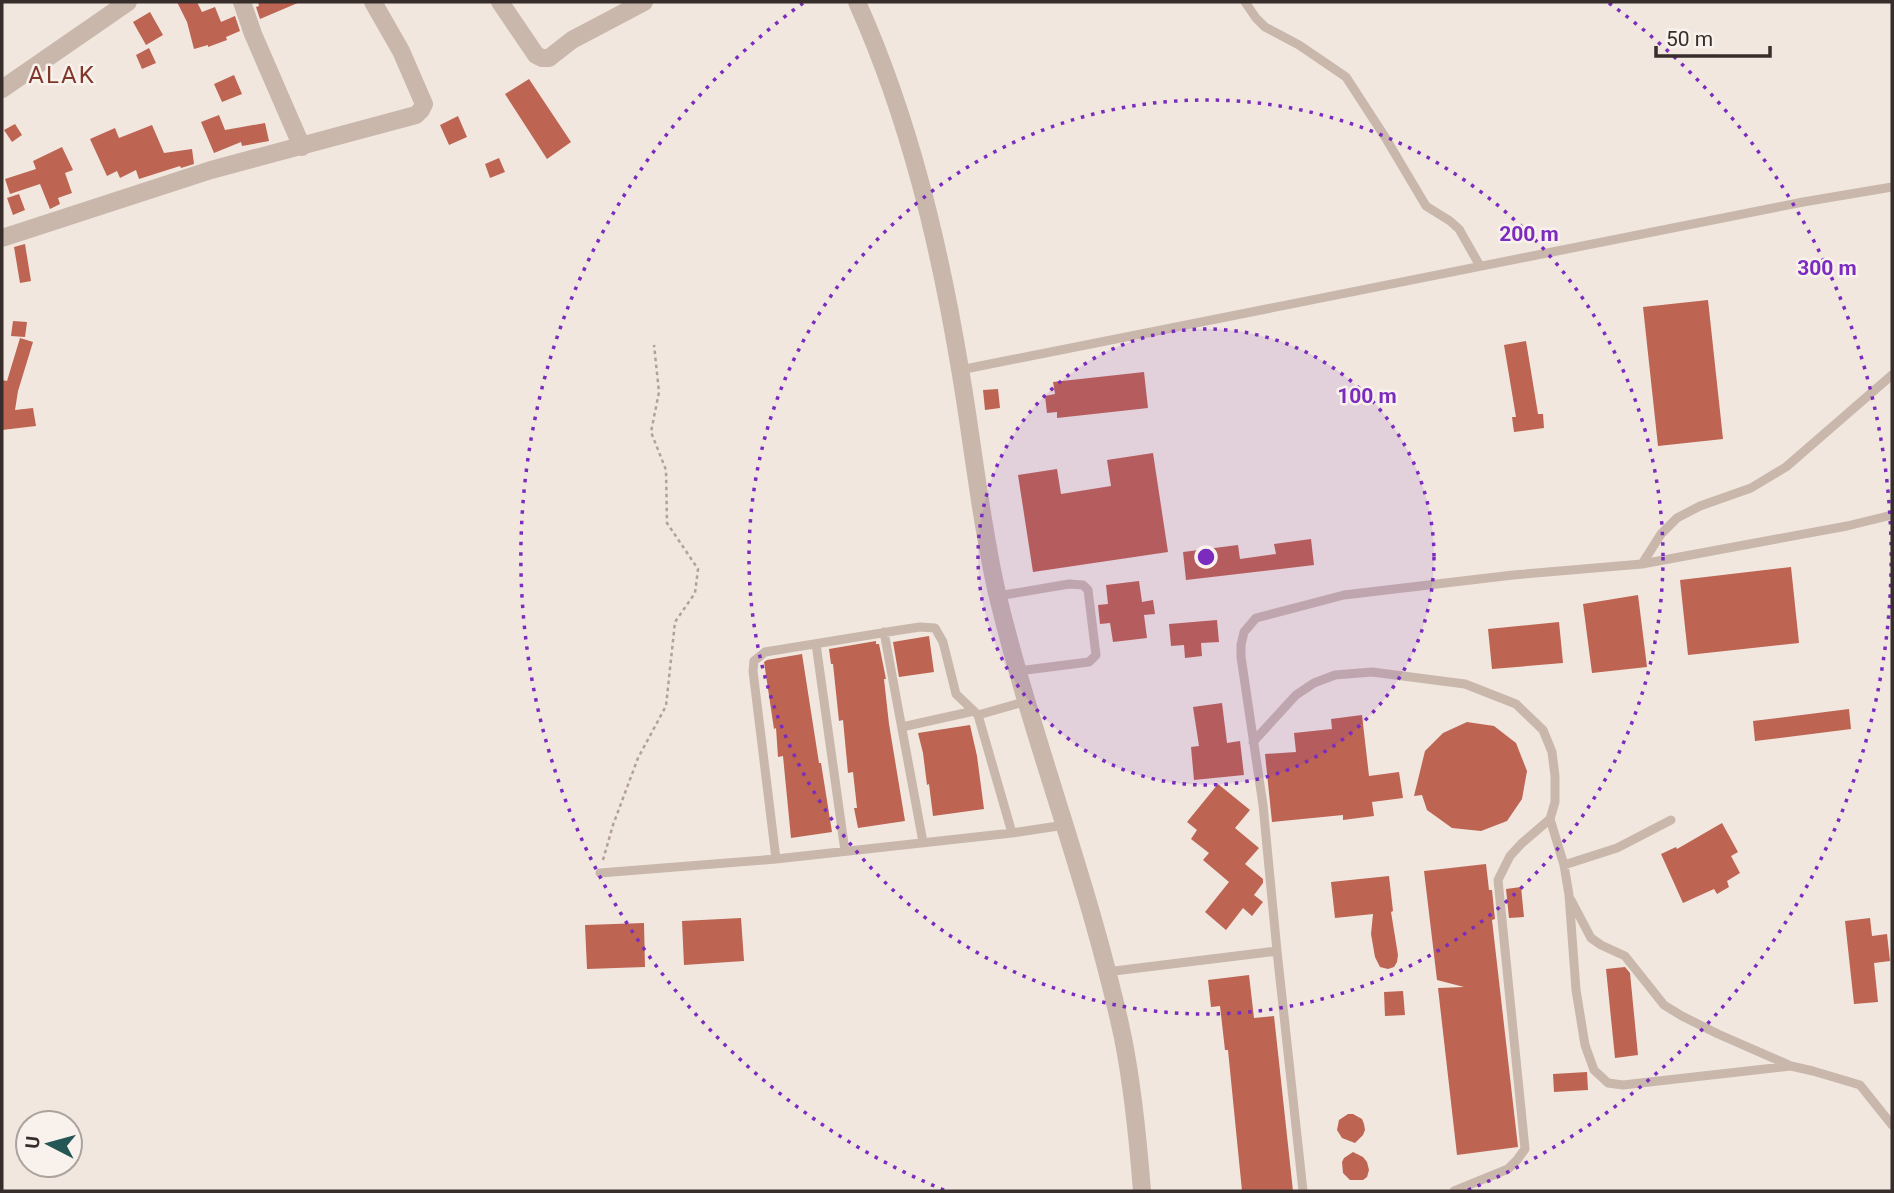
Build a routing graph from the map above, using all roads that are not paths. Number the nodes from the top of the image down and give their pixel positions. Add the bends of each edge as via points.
1 (128, 2) edge
2 (242, 2) edge
3 (373, 2) edge
4 (500, 2) edge
5 (644, 2) edge
6 (857, 2) edge
7 (1245, 2) edge
8 (2, 89) edge
9 (302, 147) junction
10 (1892, 187) edge
11 (2, 238) edge
12 (1480, 266) junction
13 (960, 370) junction
14 (1892, 375) edge
15 (1892, 515) edge
16 (1642, 564) junction
17 (998, 596) junction
18 (884, 632) junction
19 (817, 643) junction
20 (1018, 671) junction
21 (1027, 701) junction
22 (976, 713) junction
23 (902, 727) junction
24 (1253, 742) junction
25 (1550, 819) junction
26 (1671, 820) dead end
27 (1065, 825) junction
28 (1012, 833) junction
29 (923, 842) junction
30 (845, 851) junction
31 (776, 859) junction
32 (1564, 865) junction
33 (600, 873) road end
34 (1569, 895) junction
35 (1278, 951) junction
36 (1106, 972) junction
37 (1791, 1066) junction
38 (1892, 1125) edge
39 (1142, 1191) edge
40 (1303, 1191) edge
41 (1454, 1191) edge

1 - 8 street
2 - 9 street
3 - 9 street via 424,104 416,116
4 - 5 street via 536,55 548,58
6 - 13 street via 917,168
7 - 12 lane via 1265,27 1346,76 1426,206 1454,224
9 - 11 street via 211,170
10 - 12 lane
12 - 13 lane
13 - 17 street via 984,536
14 - 16 lane via 1786,467 1751,488 1677,518
15 - 16 lane
16 - 24 lane via 1344,595 1256,618 1244,632 1241,645
17 - 20 street
17 - 20 lane via 1069,584 1088,590 1096,656 1089,662
18 - 19 lane
18 - 22 lane via 935,628 956,694
18 - 23 lane
19 - 30 lane
19 - 31 lane via 765,652 754,661
20 - 21 street
21 - 22 lane
21 - 27 street
22 - 23 lane
22 - 28 lane
23 - 29 lane
24 - 25 lane via 1296,695 1335,675 1372,672 1465,684 1516,704 1543,730 1555,776
24 - 35 lane
25 - 32 lane
25 - 41 lane via 1510,856 1498,880 1525,1149 1508,1169
26 - 32 lane via 1616,848
27 - 28 lane
27 - 36 street
28 - 29 lane
29 - 30 lane
30 - 31 lane
31 - 33 lane
32 - 34 lane
34 - 37 lane via 1591,938 1625,956 1664,1005
34 - 37 lane via 1585,1045 1594,1070 1608,1083
35 - 36 lane
35 - 40 lane
36 - 39 street via 1125,1052
37 - 38 lane via 1860,1085

